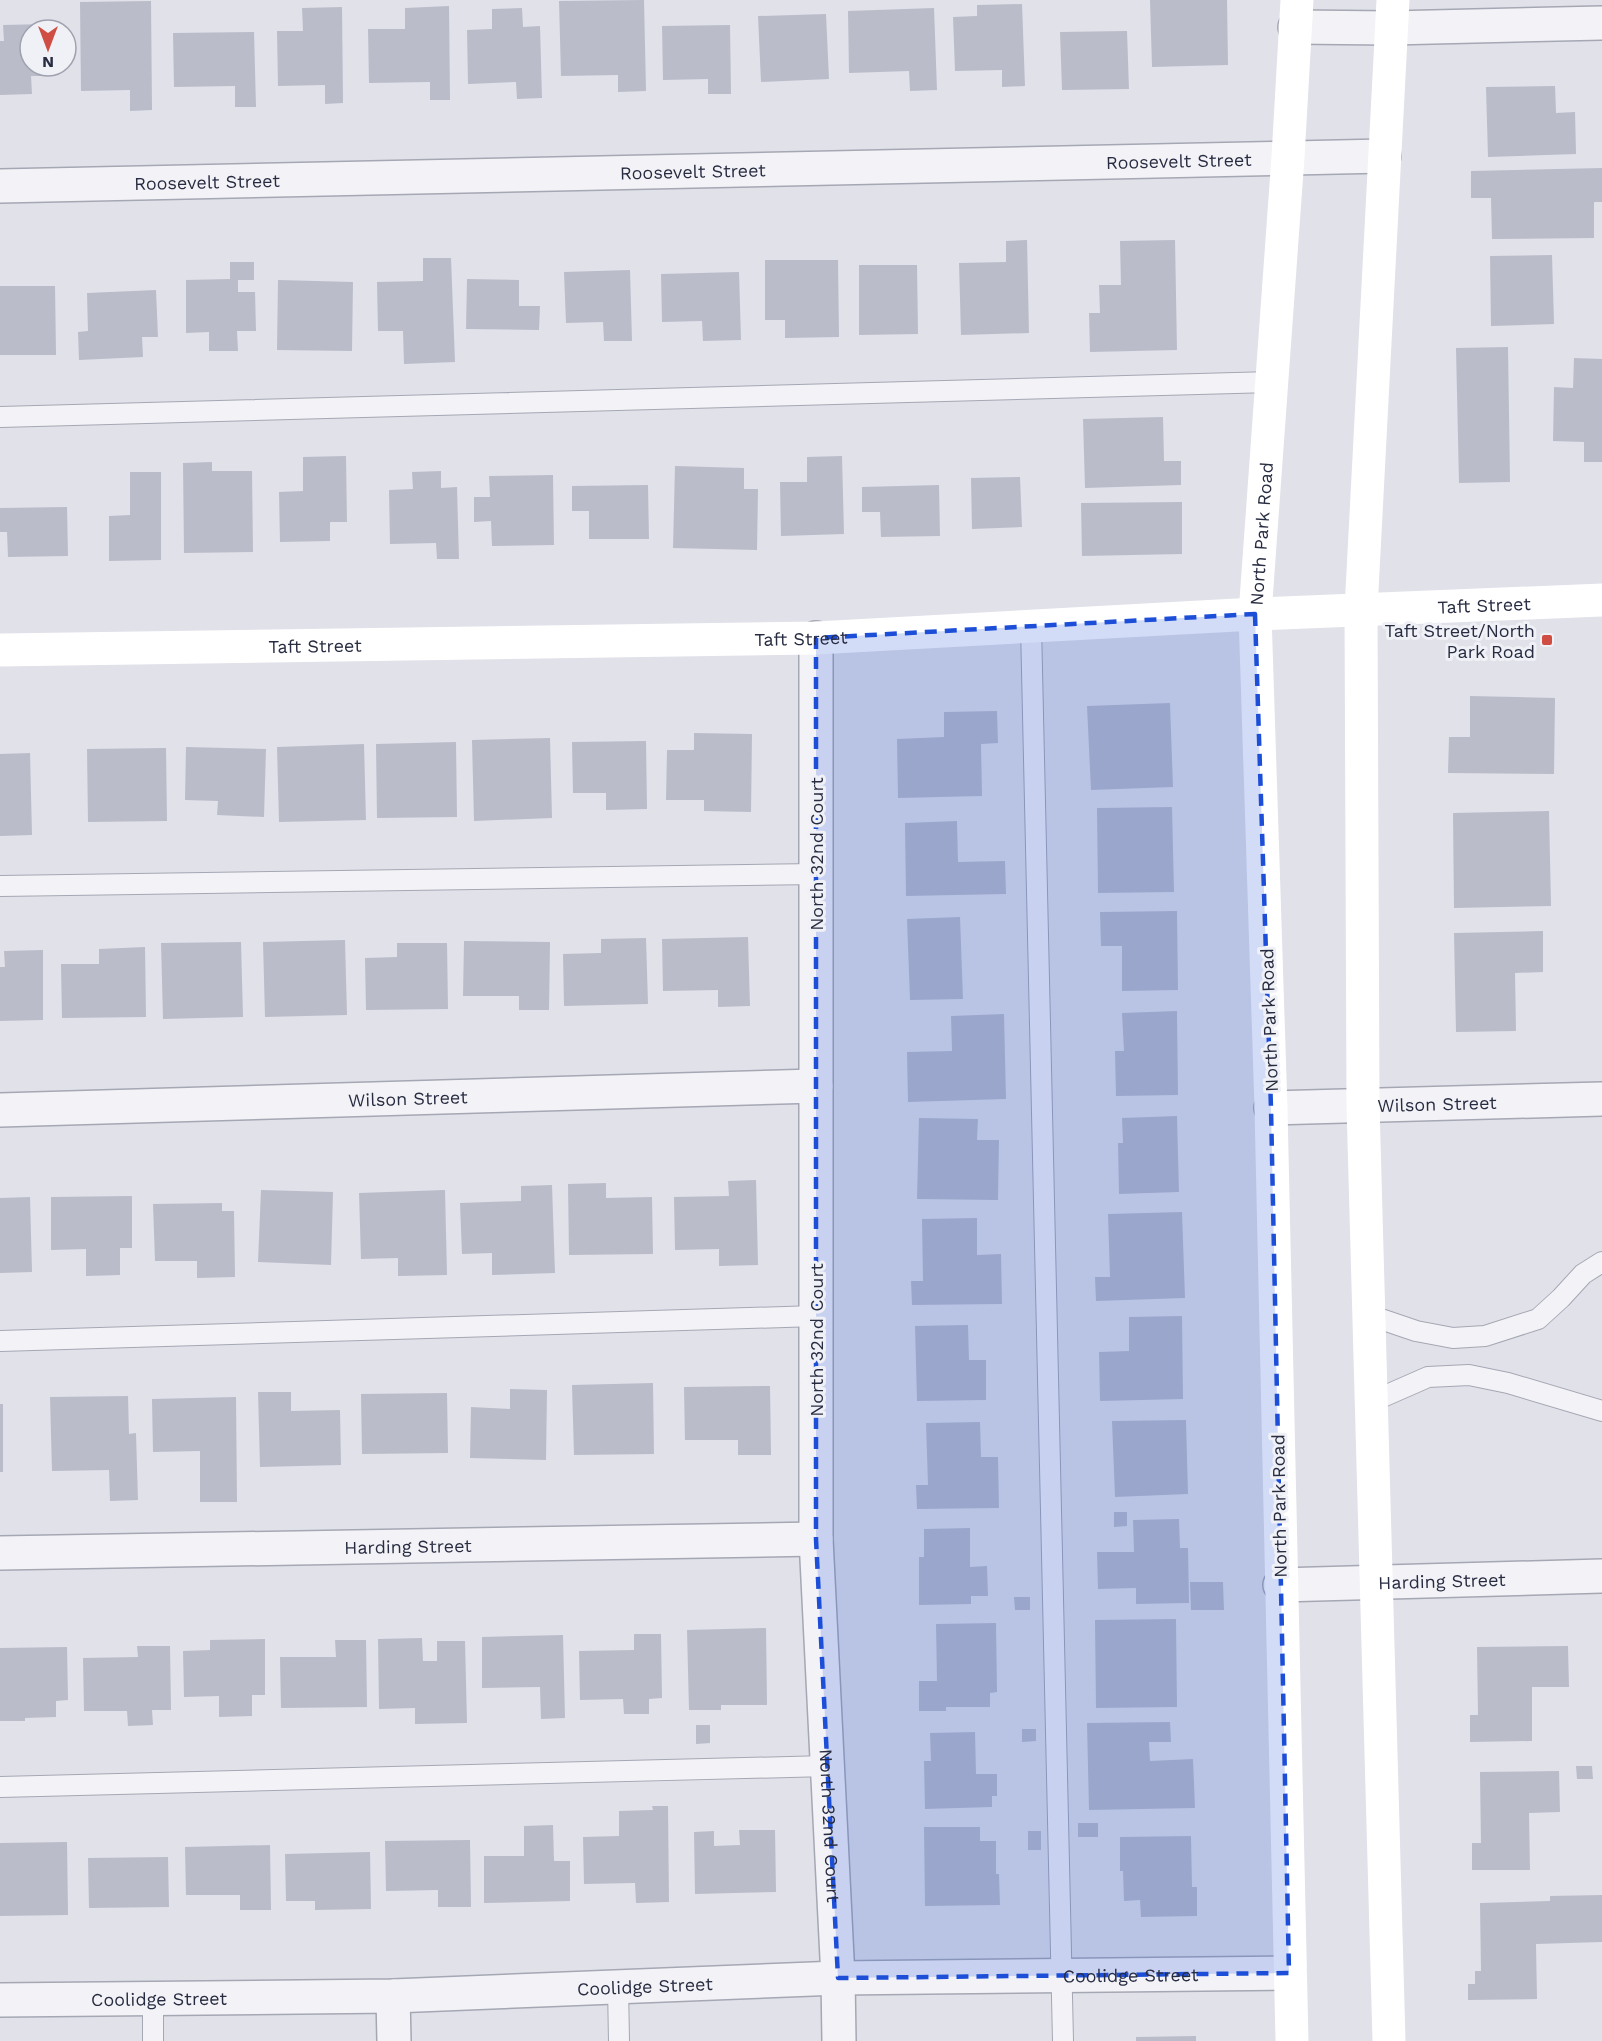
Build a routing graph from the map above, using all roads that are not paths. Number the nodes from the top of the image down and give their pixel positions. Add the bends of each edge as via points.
1 (1296, 14) edge
2 (1392, 14) edge
3 (1602, 23) edge
4 (1384, 156) junction
5 (1288, 157) junction
6 (0, 186) edge
7 (1272, 382) junction
8 (0, 417) edge
9 (1602, 600) edge
10 (1362, 610) junction
11 (1255, 614) junction
12 (1031, 626) junction
13 (816, 638) junction
14 (0, 650) edge
15 (816, 874) junction
16 (0, 886) edge
17 (816, 1086) junction
18 (1602, 1099) edge
19 (1363, 1105) junction
20 (1271, 1108) junction
21 (0, 1110) edge
22 (1602, 1262) edge
23 (1369, 1315) junction
24 (816, 1316) junction
25 (0, 1341) edge
26 (1371, 1402) junction
27 (1602, 1412) edge
28 (816, 1539) junction
29 (0, 1553) edge
30 (1602, 1576) edge
31 (1376, 1582) junction
32 (1280, 1585) junction
33 (827, 1766) junction
34 (0, 1786) edge
35 (1289, 1973) junction
36 (1062, 1975) junction
37 (838, 1978) junction
38 (618, 1986) junction
39 (393, 1996) junction
40 (153, 1998) junction
41 (0, 2000) edge
42 (153, 2041) edge
43 (394, 2041) edge
44 (620, 2041) edge
45 (840, 2041) edge
46 (1063, 2041) edge
47 (1292, 2041) edge
48 (1389, 2041) edge

1 - 2 street
1 - 5 street, North Park Road
2 - 3 street
2 - 4 street
4 - 5 street, Roosevelt Street
4 - 10 street
5 - 6 street, Roosevelt Street
5 - 7 street, North Park Road
7 - 8 lane
7 - 11 street, North Park Road
9 - 10 street, Taft Street
10 - 11 street, Taft Street
10 - 19 street
11 - 12 street, Taft Street
11 - 20 street, North Park Road
12 - 13 street, Taft Street
12 - 36 lane
13 - 14 street, Taft Street
13 - 15 street, North 32nd Court
15 - 16 lane
15 - 17 street, North 32nd Court
17 - 21 street, Wilson Street
17 - 24 street, North 32nd Court
18 - 19 street, Wilson Street
19 - 20 street, Wilson Street
19 - 23 street
20 - 32 street, North Park Road
22 - 23 lane via 1583,1274 1538,1319 1485,1336 1453,1338
23 - 26 street
24 - 25 lane
24 - 28 street, North 32nd Court
26 - 27 lane via 1428,1377 1468,1375
26 - 31 street
28 - 29 street, Harding Street
28 - 33 street, North 32nd Court
30 - 31 street, Harding Street
31 - 32 street, Harding Street
31 - 48 street
32 - 35 street, North Park Road
33 - 34 lane
33 - 37 street, North 32nd Court
35 - 36 street, Coolidge Street
35 - 47 street, North Park Road
36 - 37 street, Coolidge Street
36 - 46 lane
37 - 38 street, Coolidge Street
37 - 45 street, North 32nd Court
38 - 39 street, Coolidge Street
38 - 44 lane
39 - 40 street, Coolidge Street
39 - 43 street
40 - 41 street, Coolidge Street
40 - 42 lane

